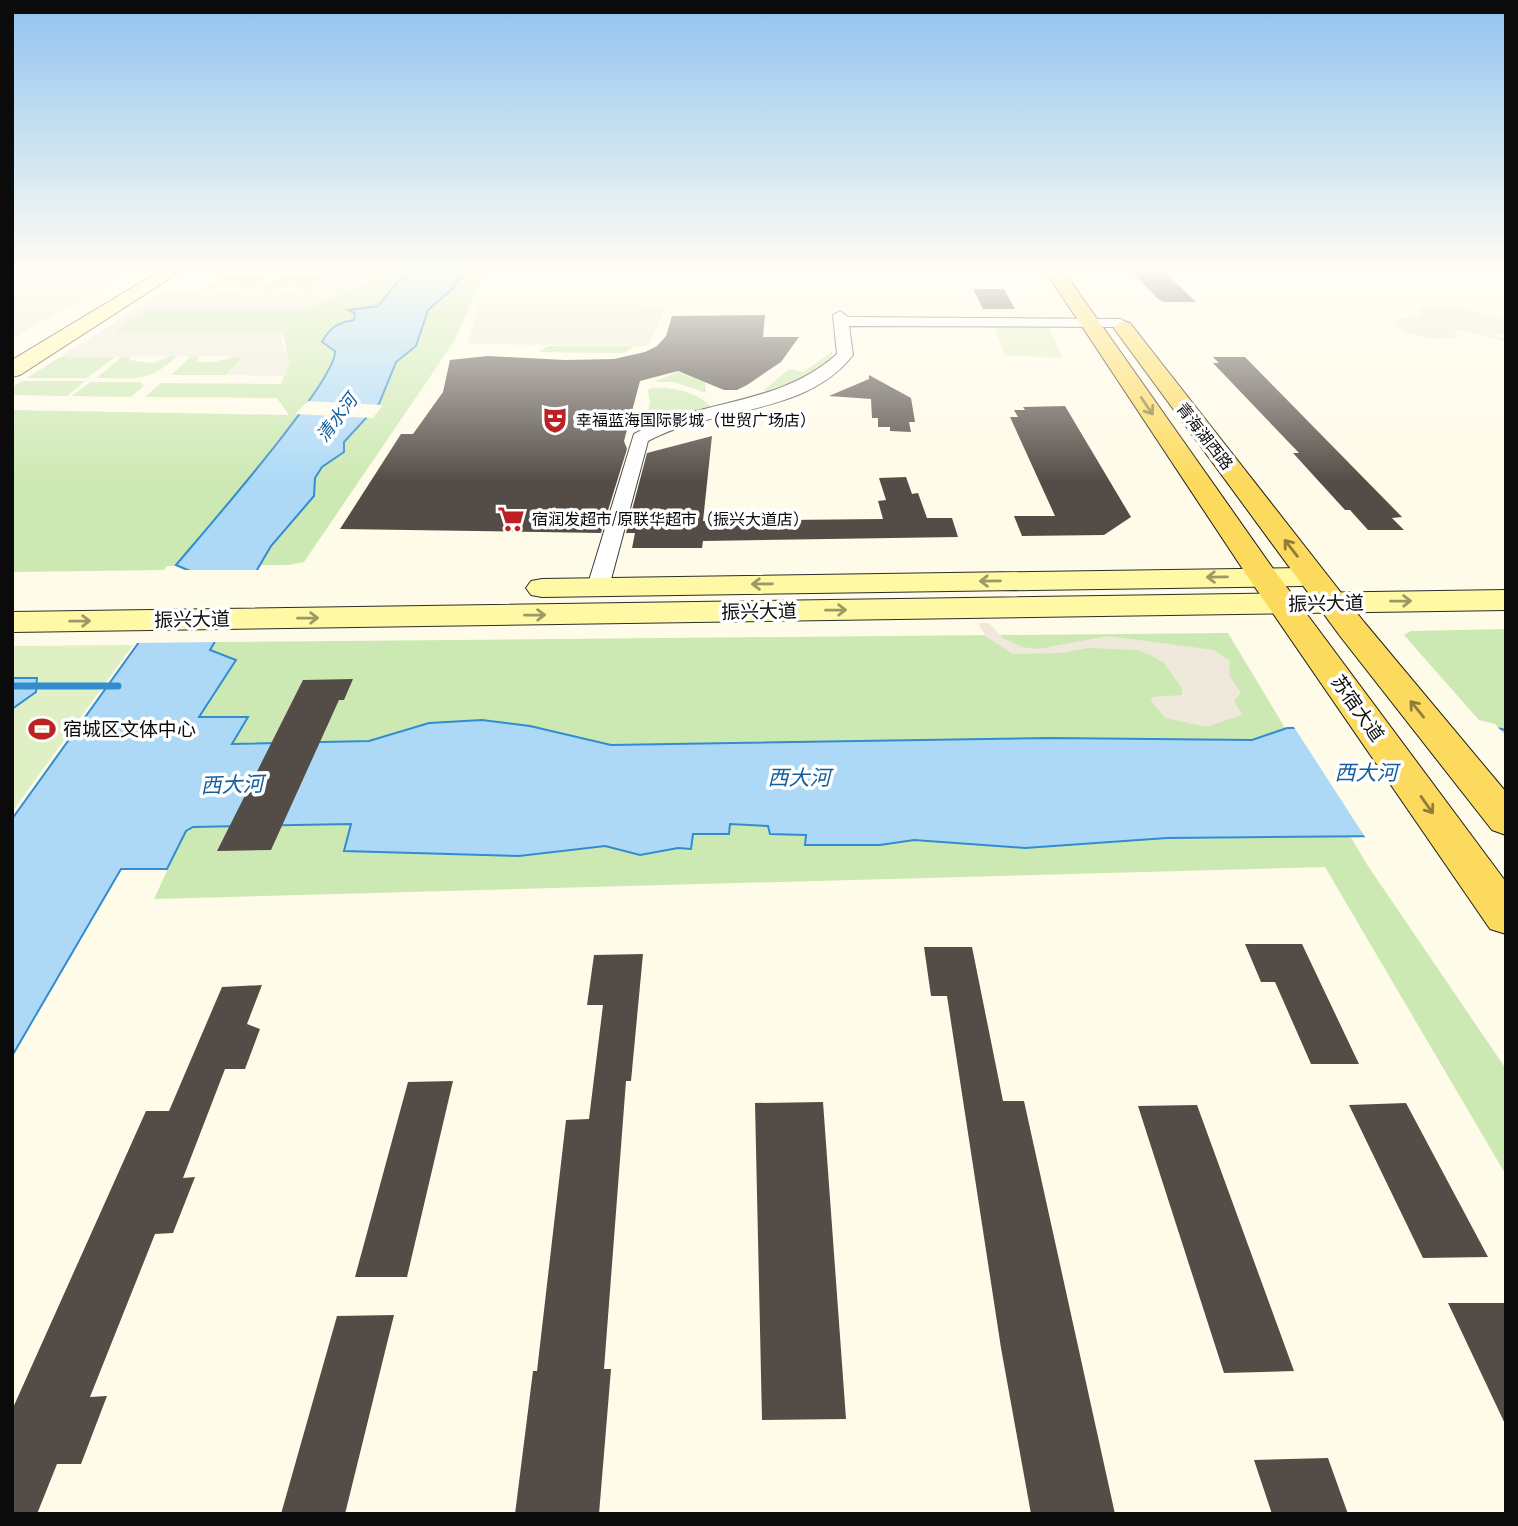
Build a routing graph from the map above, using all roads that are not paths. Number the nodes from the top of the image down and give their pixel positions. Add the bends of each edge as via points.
1 (47, 340) edge
2 (60, 340) edge
3 (843, 340) edge
4 (1101, 340) edge
5 (1134, 340) edge
6 (12, 362) edge
7 (12, 370) edge
8 (1506, 575) edge
9 (1263, 577) junction
10 (598, 587) junction
11 (12, 596) edge
12 (1506, 600) edge
13 (1333, 603) junction
14 (1292, 616) junction
15 (12, 622) edge
16 (1506, 820) edge
17 (1503, 912) edge

1 - 6 main road
2 - 7 main road
3 - 10 street via 845,355 795,389 742,407 660,424 640,438
4 -> 9 main road, 青海湖西路
13 -> 5 main road, 青海湖西路
8 - 13 main road, 振兴大道
9 -> 10 main road, 振兴大道
9 - 13 main road, 振兴大道
9 - 14 main road, 青海湖西路
10 - 11 main road, 振兴大道
13 -> 12 main road, 振兴大道
13 - 14 main road, 振兴大道
16 -> 13 main road
15 -> 14 main road, 振兴大道
14 -> 17 main road, 苏宿大道

